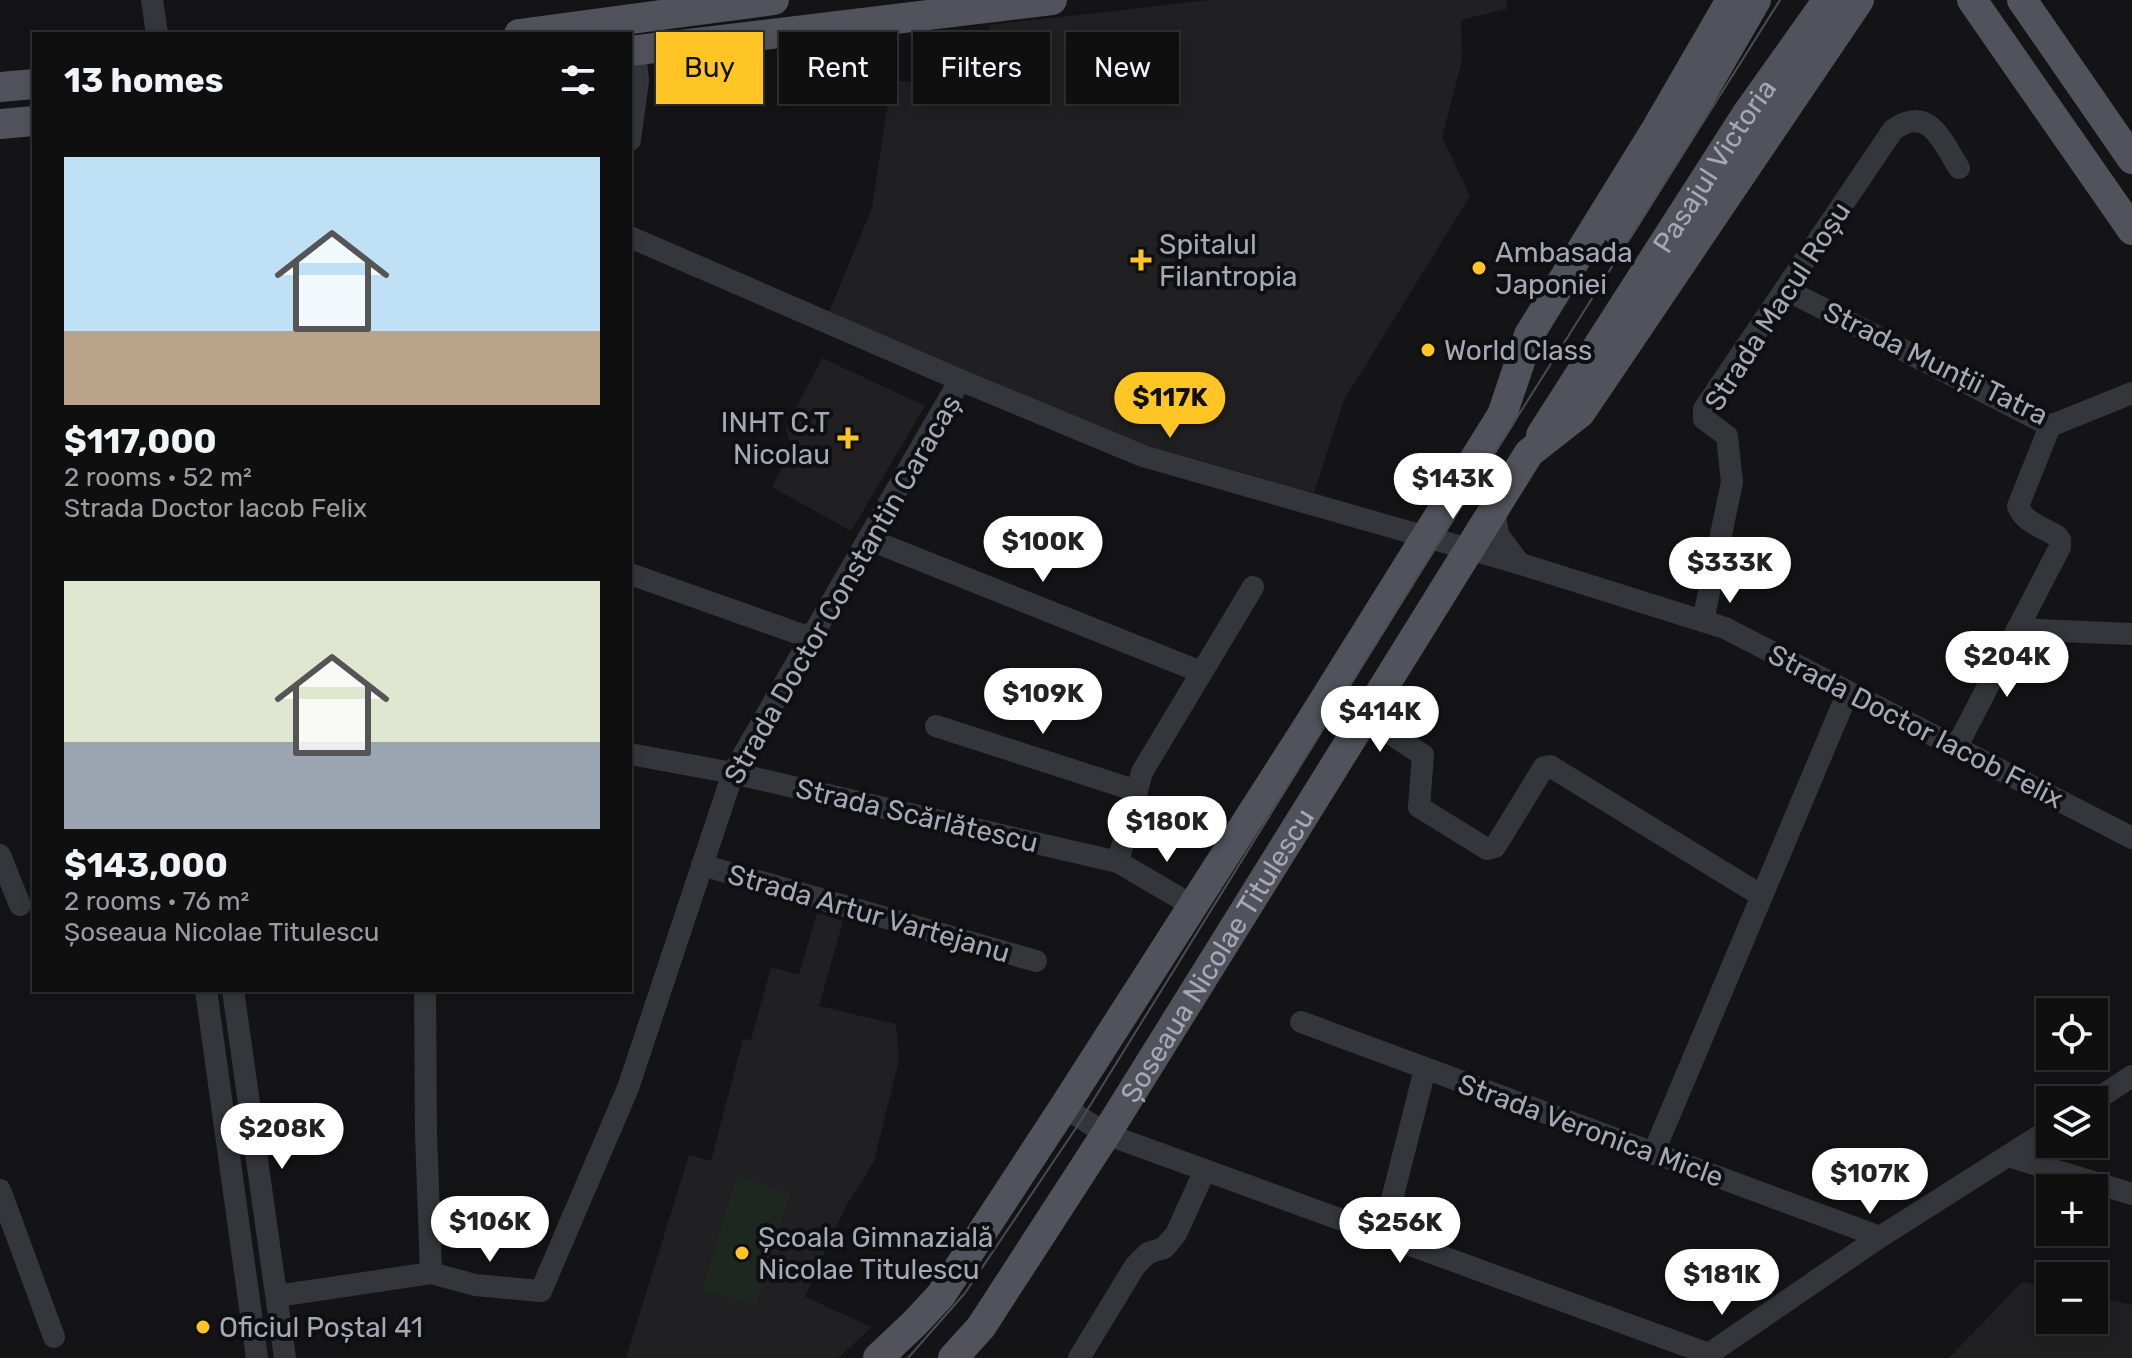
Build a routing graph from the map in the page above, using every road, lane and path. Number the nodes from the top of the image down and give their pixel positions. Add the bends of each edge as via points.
1 (152, 0) edge
2 (774, 0) edge
3 (1052, 0) edge
4 (1711, 0) edge
5 (1731, 0) edge
6 (1756, 0) edge
7 (1859, 0) edge
8 (1972, 0) edge
9 (2022, 0) edge
10 (1827, 1) edge
11 (157, 32) edge
12 (534, 32) edge
13 (1712, 34) junction
14 (633, 51) edge
15 (32, 84) edge
16 (0, 87) edge
17 (32, 121) edge
18 (0, 124) edge
19 (632, 125) edge
20 (2132, 159) edge
21 (1959, 168) dead end
22 (2132, 230) edge
23 (632, 238) edge
24 (1785, 289) junction
25 (960, 380) junction
26 (2132, 393) edge
27 (1502, 415) junction
28 (2050, 426) junction
29 (1529, 453) junction
30 (1494, 509) junction
31 (1424, 537) junction
32 (868, 539) junction
33 (1469, 550) junction
34 (1521, 564) junction
35 (632, 575) edge
36 (1253, 587) dead end
37 (1703, 621) junction
38 (2017, 629) junction
39 (2132, 634) edge
40 (811, 638) junction
41 (1201, 672) junction
42 (1848, 692) junction
43 (1365, 717) junction
44 (936, 726) dead end
45 (1956, 748) junction
46 (632, 754) edge
47 (733, 773) junction
48 (1137, 791) junction
49 (2132, 838) edge
50 (0, 855) edge
51 (1118, 862) junction
52 (702, 865) junction
53 (1762, 896) junction
54 (18, 906) edge
55 (1193, 906) junction
56 (1036, 961) dead end
57 (206, 992) edge
58 (233, 992) edge
59 (425, 992) edge
60 (1301, 1022) dead end
61 (1425, 1069) junction
62 (2132, 1076) edge
63 (2108, 1092) edge
64 (1064, 1107) junction
65 (1106, 1134) junction
66 (2036, 1138) edge
67 (1653, 1154) junction
68 (2008, 1156) junction
69 (1205, 1170) junction
70 (0, 1190) edge
71 (2132, 1194) edge
72 (1383, 1235) junction
73 (1880, 1237) junction
74 (431, 1273) junction
75 (277, 1296) junction
76 (54, 1337) dead end
77 (1707, 1357) edge
78 (257, 1358) edge
79 (285, 1358) edge
80 (878, 1358) edge
81 (953, 1358) edge
82 (1079, 1358) edge

1 - 11 street
2 - 12 main road
3 - 14 main road
4 - 13 main road
5 - 13 main road, Șoseaua Nicolae Titulescu
6 - 27 main road, Pasajul Victoria
7 - 29 main road, Șoseaua Nicolae Titulescu via 1580,413
8 - 22 main road
9 - 20 main road
10 - 29 main road, Pasajul Victoria via 1746,115
13 - 27 main road, Șoseaua Nicolae Titulescu via 1529,335
14 - 19 street via 638,81
15 - 16 main road
17 - 18 main road
21 - 24 street, Strada Macul Roșu via 1923,121 1912,120 1893,130
23 - 25 street
24 - 28 street, Strada Munții Tatra
24 - 37 street, Strada Macul Roșu via 1703,412 1704,419 1727,436 1732,477
25 - 31 street via 1143,456
25 - 32 street, Strada Doctor Constantin Caracaș
26 - 28 street, Strada Munții Tatra
27 - 31 main road, Șoseaua Nicolae Titulescu
28 - 38 street via 2018,506 2026,518 2060,540 2060,547
29 - 30 main road, Șoseaua Nicolae Titulescu
30 - 33 main road, Șoseaua Nicolae Titulescu
30 - 34 street via 1498,535
31 - 33 street, Strada Doctor Iacob Felix
31 - 55 main road, Șoseaua Nicolae Titulescu
32 - 40 street, Strada Doctor Constantin Caracaș
32 - 41 street
33 - 34 street, Strada Doctor Iacob Felix
33 - 43 main road, Șoseaua Nicolae Titulescu
34 - 37 street, Strada Doctor Iacob Felix
35 - 40 street
36 - 41 street
37 - 42 street, Strada Doctor Iacob Felix via 1750,639
38 - 39 street
38 - 45 street
40 - 47 street, Strada Doctor Constantin Caracaș
41 - 48 street via 1142,772
42 - 45 street, Strada Doctor Iacob Felix
42 - 53 street
43 - 53 street via 1420,752 1424,759 1419,807 1487,849 1495,847 1544,767 1550,766
43 - 65 main road, Șoseaua Nicolae Titulescu
44 - 48 street
45 - 49 street, Strada Doctor Iacob Felix
46 - 47 street, Strada Scărlătescu
47 - 51 street, Strada Scărlătescu
47 - 52 street, Strada Doctor Constantin Caracaș
48 - 51 street
50 - 54 street
51 - 55 street, Strada Scărlătescu
52 - 56 street, Strada Artur Vartejanu
52 - 74 street, Strada Doctor Constantin Caracaș via 628,1088 541,1291 475,1285
53 - 67 street
55 - 64 main road, Șoseaua Nicolae Titulescu
57 - 78 street
58 - 75 street
59 - 74 street
60 - 61 street, Strada Veronica Micle
61 - 67 street, Strada Veronica Micle
61 - 72 street
62 - 63 street
64 - 65 street
64 - 80 main road, Șoseaua Nicolae Titulescu via 941,1295
65 - 69 street
65 - 81 main road, Șoseaua Nicolae Titulescu via 981,1327
66 - 68 street
67 - 73 street, Strada Veronica Micle
68 - 71 street
68 - 73 street
69 - 72 street
69 - 82 street via 1176,1234 1135,1266
70 - 76 street
72 - 77 street
73 - 77 street
74 - 75 street
75 - 79 street

